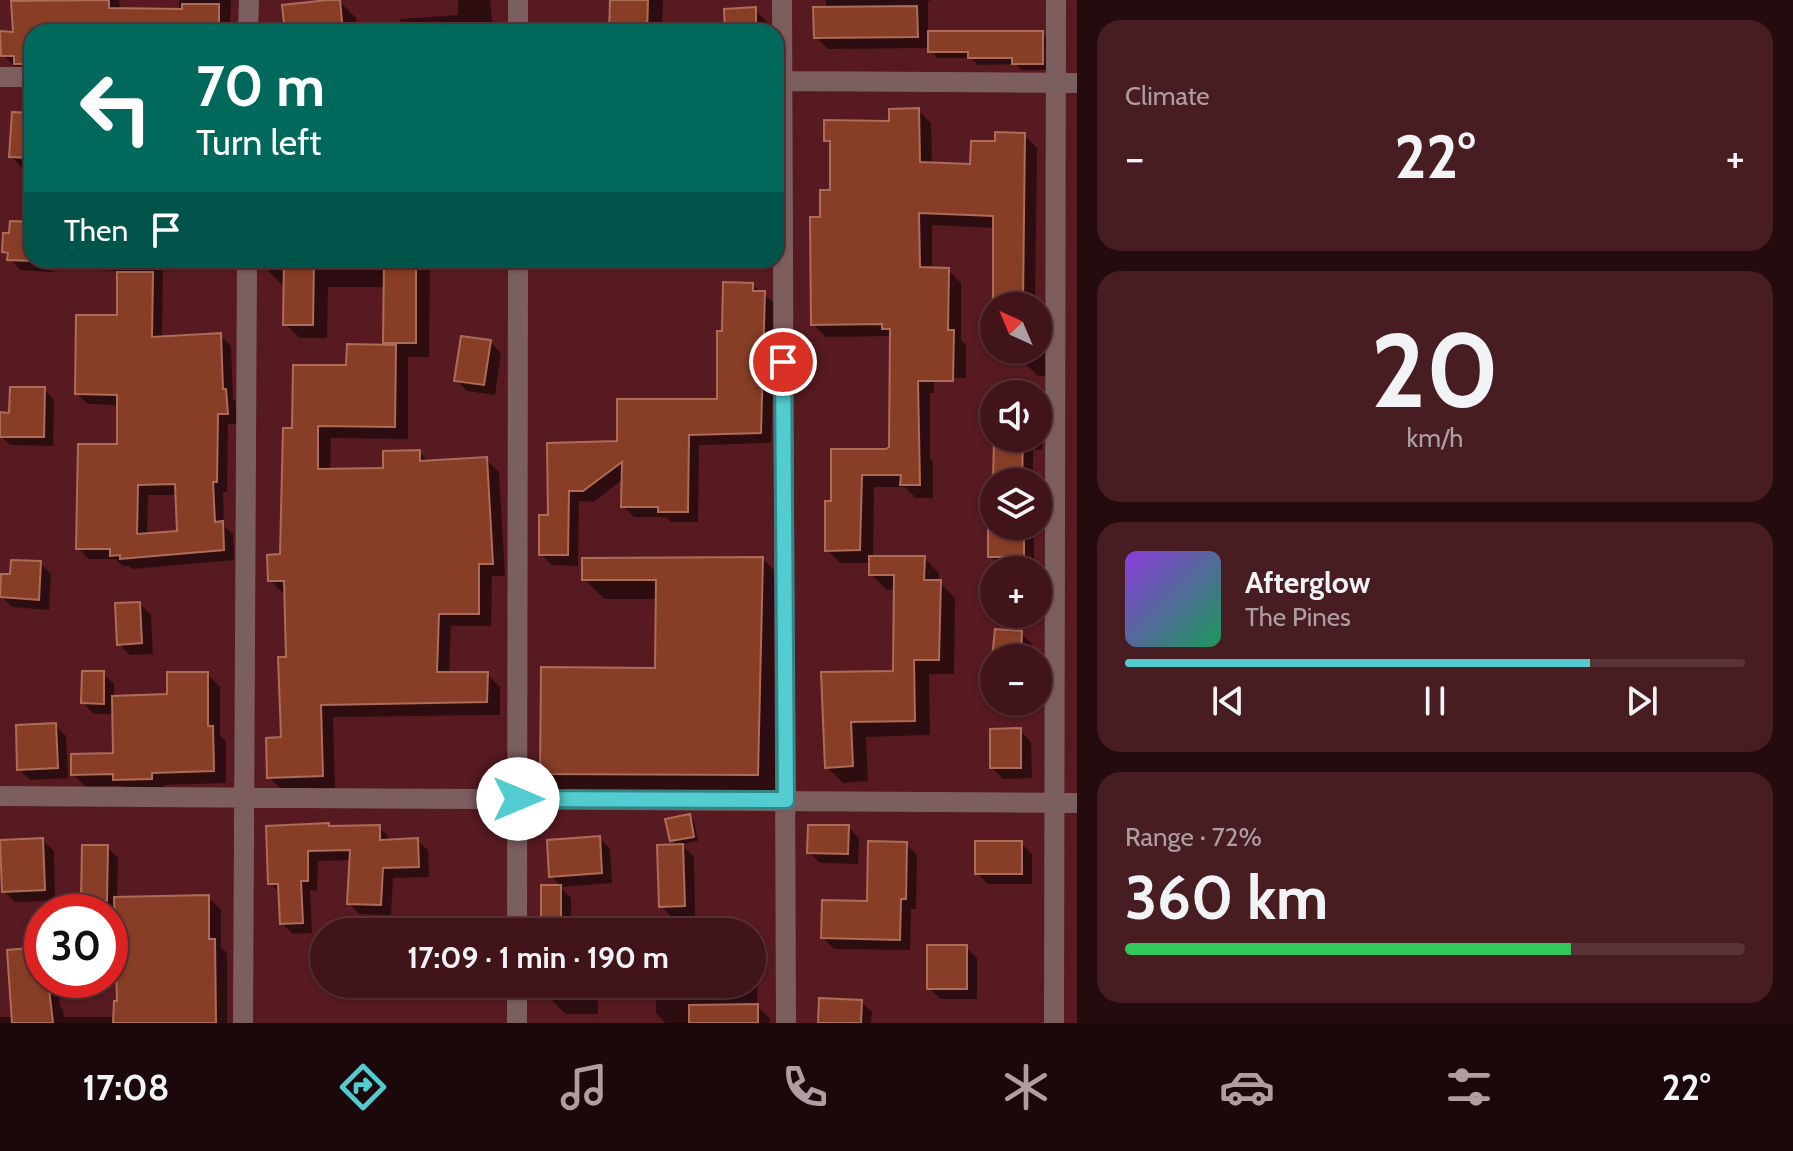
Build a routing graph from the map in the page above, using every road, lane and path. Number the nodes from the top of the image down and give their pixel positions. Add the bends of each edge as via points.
1 (249, 0) edge
2 (518, 0) edge
3 (782, 0) edge
4 (1056, 0) edge
5 (248, 24) edge
6 (518, 24) edge
7 (781, 24) edge
8 (0, 77) edge
9 (24, 77) edge
10 (784, 81) edge
11 (1056, 83) junction
12 (1077, 83) edge
13 (247, 268) edge
14 (518, 268) edge
15 (780, 268) edge
16 (0, 796) edge
17 (243, 798) junction
18 (518, 799) junction
19 (786, 800) junction
20 (1056, 802) junction
21 (1077, 803) edge
22 (517, 918) edge
23 (517, 998) edge
24 (243, 1023) edge
25 (517, 1023) edge
26 (786, 1023) edge
27 (1054, 1023) edge

1 - 5 street
2 - 6 street
3 - 7 street
4 - 11 street
8 - 9 street
10 - 11 street
11 - 12 street
11 - 20 street
13 - 17 street
14 - 18 street
15 - 19 street
16 - 17 street
17 - 18 street
17 - 24 street
18 - 19 street
18 - 22 street
19 - 20 street
19 - 26 street
20 - 21 street
20 - 27 street
23 - 25 street

